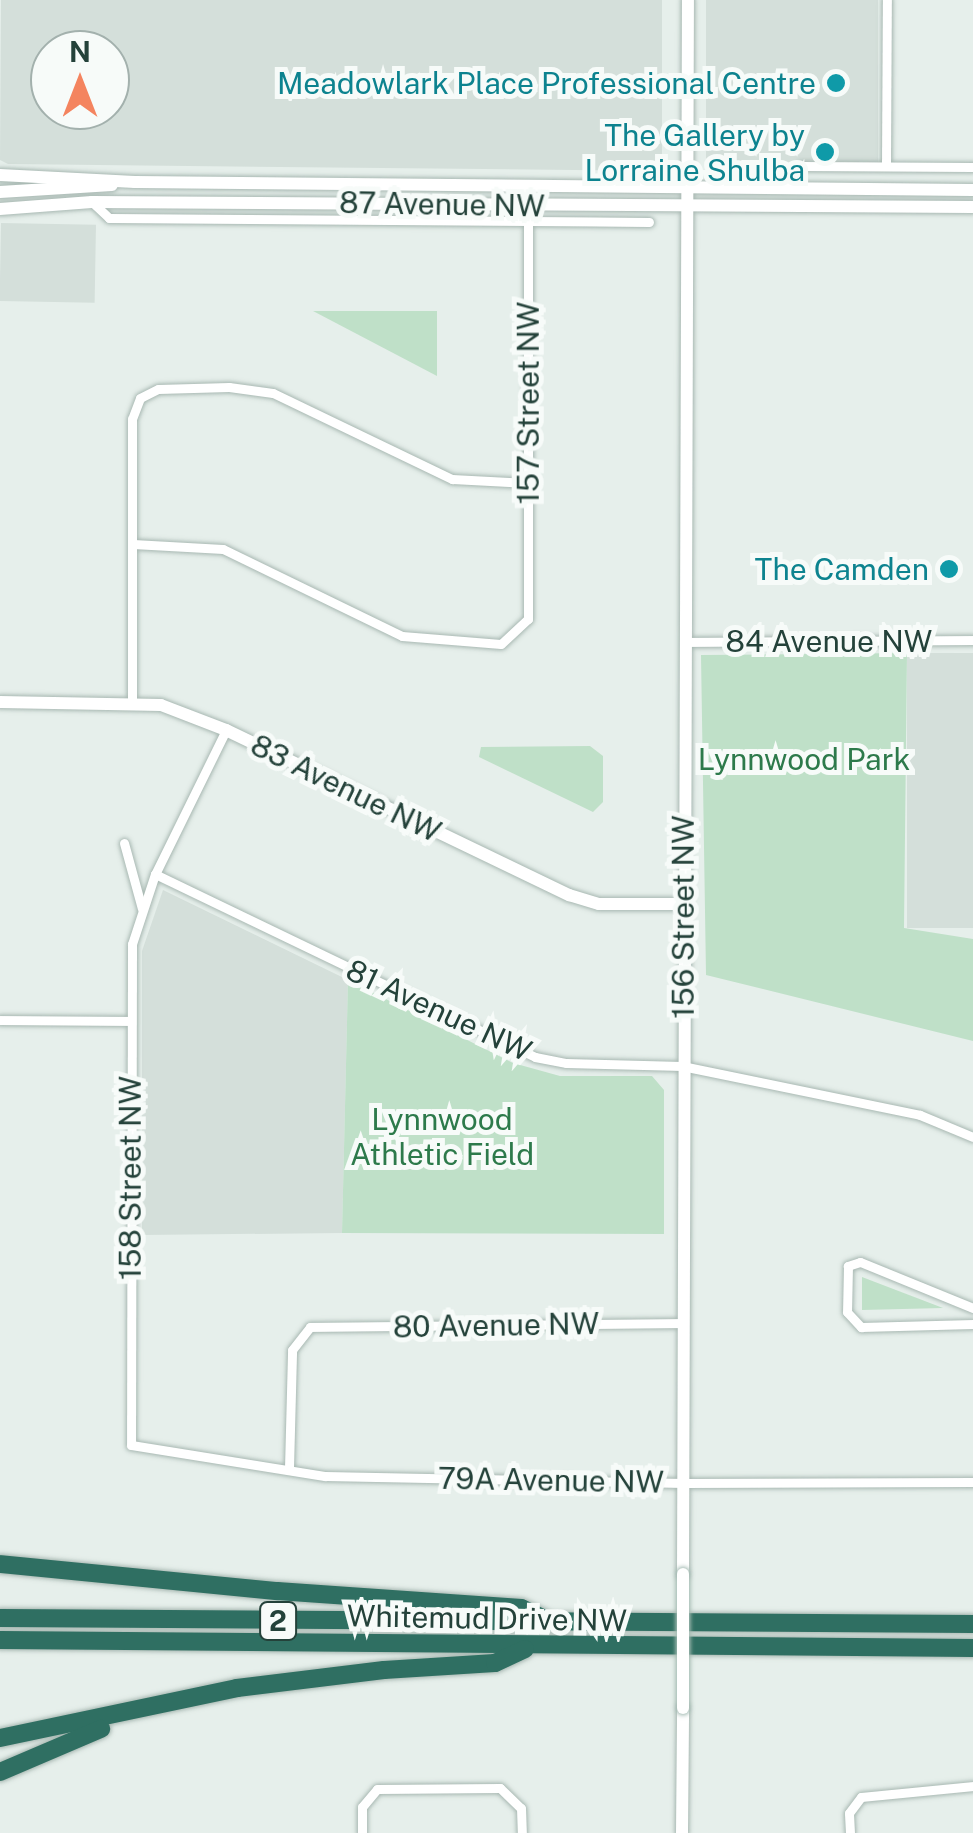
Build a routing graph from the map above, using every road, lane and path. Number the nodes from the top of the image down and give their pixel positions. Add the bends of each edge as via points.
1 (688, 0) edge
2 (888, 0) edge
3 (886, 166) junction
4 (973, 167) edge
5 (0, 175) edge
6 (135, 182) junction
7 (528, 186) junction
8 (781, 186) junction
9 (685, 187) junction
10 (973, 190) edge
11 (0, 192) edge
12 (92, 202) junction
13 (529, 204) junction
14 (686, 207) junction
15 (973, 208) edge
16 (0, 209) edge
17 (529, 222) junction
18 (649, 222) dead end
19 (528, 483) junction
20 (133, 544) junction
21 (973, 640) edge
22 (685, 642) junction
23 (0, 702) edge
24 (132, 702) junction
25 (226, 730) junction
26 (124, 843) dead end
27 (156, 874) junction
28 (684, 904) junction
29 (143, 912) junction
30 (0, 1020) edge
31 (130, 1021) junction
32 (682, 1066) junction
33 (973, 1137) edge
34 (973, 1308) edge
35 (682, 1324) junction
36 (973, 1324) edge
37 (131, 1445) joint
38 (289, 1468) junction
39 (973, 1482) edge
40 (684, 1484) junction
41 (0, 1553) edge
42 (0, 1564) edge
43 (37, 1566) junction
44 (0, 1618) edge
45 (556, 1624) junction
46 (973, 1624) edge
47 (0, 1640) edge
48 (530, 1647) junction
49 (973, 1648) edge
50 (198, 1696) junction
51 (0, 1738) edge
52 (0, 1772) edge
53 (973, 1786) edge
54 (362, 1833) edge
55 (522, 1833) edge
56 (682, 1833) edge
57 (850, 1833) edge

1 - 9 street, 156 Street NW
2 - 3 street
3 - 4 street, 87 Avenue NW
3 - 8 street, 87 Avenue NW via 801,166
5 - 6 street, 87 Avenue NW
6 - 7 street, 87 Avenue NW
6 - 11 street
7 - 9 street, 87 Avenue NW
7 - 13 street, 157 Street NW
8 - 9 street, 87 Avenue NW
8 - 10 street, 87 Avenue NW
9 - 14 street, 156 Street NW
12 - 13 street, 87 Avenue NW
12 - 16 street, 87 Avenue NW
12 - 17 street, 87 Avenue NW via 110,218
13 - 14 street, 87 Avenue NW
13 - 17 street, 157 Street NW
14 - 15 street, 87 Avenue NW
14 - 22 street, 156 Street NW
17 - 18 street, 87 Avenue NW
17 - 19 street, 157 Street NW
19 - 20 street via 452,478 273,394 229,386 158,389 140,398 132,420
19 - 20 street, 157 Street NW via 528,619 501,644 402,636 223,549
20 - 24 street
21 - 22 street, 84 Avenue NW
22 - 28 street, 156 Street NW
23 - 24 street, 83 Avenue NW
24 - 25 street, 83 Avenue NW via 162,705
25 - 27 street, 158 Street NW
25 - 28 street, 83 Avenue NW via 569,895 599,904
26 - 29 street, 158 Street NW
27 - 29 street, 158 Street NW
27 - 32 street, 81 Avenue NW via 535,1057
28 - 32 street, 156 Street NW
29 - 31 street, 158 Street NW via 132,944
30 - 31 street
31 - 37 street, 158 Street NW
32 - 33 street, 81 Avenue NW via 920,1114
32 - 35 street, 156 Street NW
34 - 36 street via 860,1262 848,1266 847,1312 861,1327
35 - 38 street, 80 Avenue NW via 310,1327 292,1350
35 - 40 street, 156 Street NW
37 - 38 street, 79A Avenue NW
38 - 40 street, 79A Avenue NW via 325,1476
39 - 40 street, 79A Avenue NW
40 - 56 street, 156 Street NW, bridge
41 - 43 highway
42 - 43 highway
43 - 45 highway via 521,1608
44 - 45 highway, Whitemud Drive NW / 2
45 - 46 highway, Whitemud Drive NW / 2
47 - 48 highway, Whitemud Drive NW / 2
48 - 49 highway, Whitemud Drive NW / 2
48 - 50 highway via 495,1663 309,1678
50 - 51 highway
50 - 52 highway
53 - 57 street via 861,1797 850,1813
54 - 55 street via 362,1806 377,1789 500,1788 521,1808

